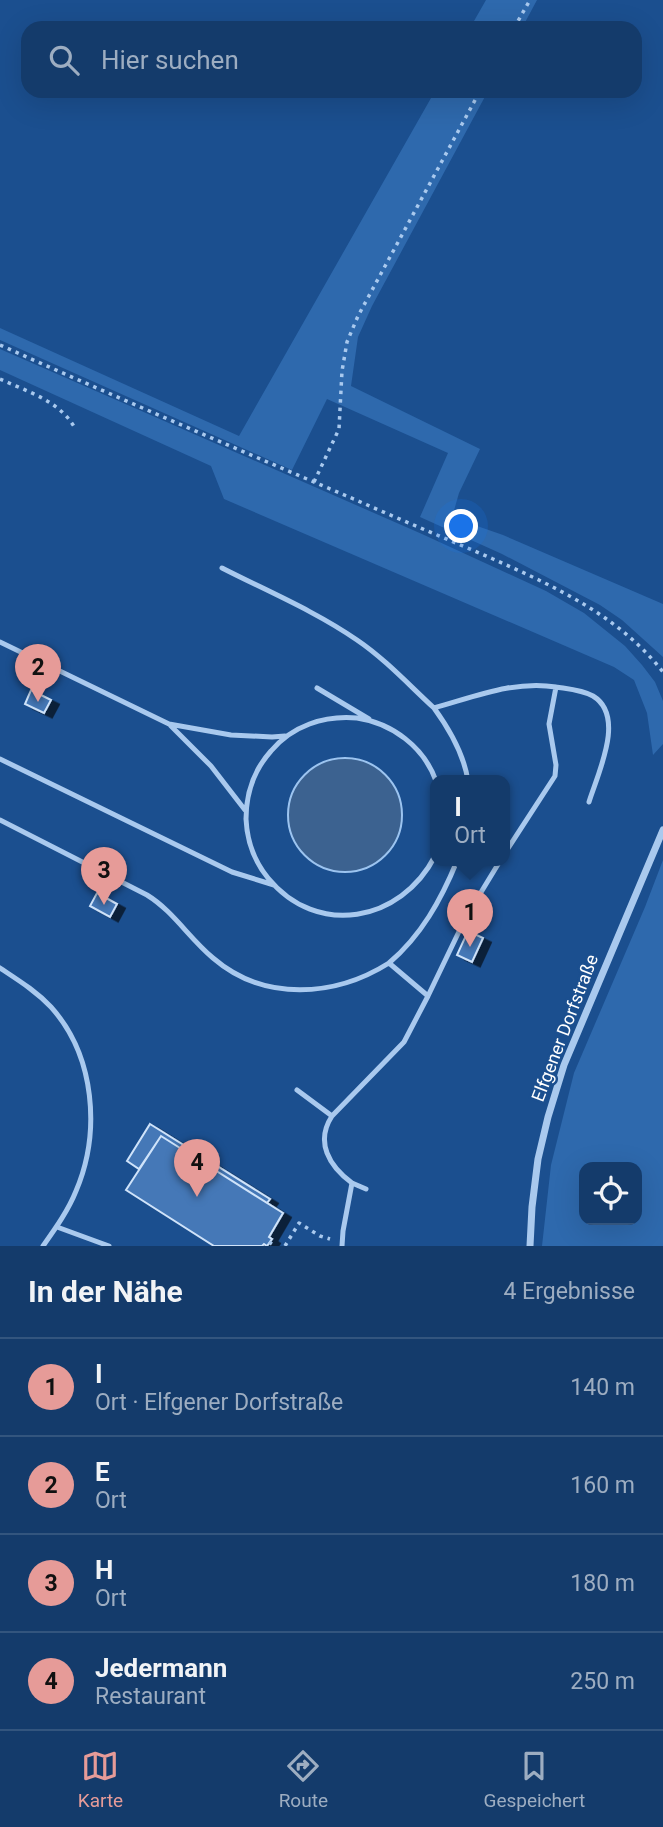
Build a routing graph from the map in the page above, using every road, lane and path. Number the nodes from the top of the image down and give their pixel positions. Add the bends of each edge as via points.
1 (530, 0) edge
2 (518, 21) edge
3 (476, 98) edge
4 (0, 345) edge
5 (0, 379) edge
6 (76, 430) dead end
7 (314, 482) junction
8 (222, 568) dead end
9 (0, 642) edge
10 (663, 672) edge
11 (556, 687) junction
12 (317, 688) dead end
13 (434, 708) junction
14 (375, 722) junction
15 (169, 724) junction
16 (287, 736) junction
17 (0, 759) edge
18 (433, 775) edge
19 (466, 775) edge
20 (589, 802) dead end
21 (246, 811) junction
22 (0, 820) edge
23 (663, 830) edge
24 (510, 845) edge
25 (430, 864) edge
26 (455, 866) edge
27 (497, 866) edge
28 (274, 885) junction
29 (389, 963) junction
30 (0, 968) edge
31 (428, 996) junction
32 (297, 1090) dead end
33 (332, 1116) junction
34 (352, 1183) junction
35 (366, 1189) dead end
36 (57, 1227) junction
37 (270, 1242) dead end
38 (342, 1244) edge
39 (43, 1246) edge
40 (109, 1246) edge
41 (275, 1246) edge
42 (285, 1246) edge
43 (530, 1246) edge

1 - 2 path
3 - 7 path via 347,342 339,429
4 - 7 path
5 - 6 path via 60,409
7 - 10 path via 560,589 624,631
8 - 13 lane via 356,639
9 - 15 lane
11 - 13 lane via 517,686
11 - 20 lane via 590,694 608,715 607,746
11 - 24 lane via 549,724 555,776
12 - 14 lane
13 - 19 lane via 457,743
14 - 16 lane via 329,719
14 - 18 lane via 404,737
15 - 16 lane via 231,735
15 - 21 lane
16 - 21 lane via 258,769
17 - 28 lane via 232,872
21 - 28 lane via 253,851
22 - 29 lane via 147,895 213,959 254,983 288,990 334,987
23 - 43 street, Elfgener Dorfstraße via 564,1065 540,1148
25 - 28 lane via 407,893 363,913 315,911
26 - 29 lane via 422,928
27 - 31 lane
29 - 31 lane
30 - 36 lane via 52,1008 75,1044 87,1078 91,1114 86,1156 76,1192
31 - 33 lane via 404,1042
32 - 33 lane
33 - 34 lane via 325,1146 333,1166
34 - 35 lane
34 - 38 lane
36 - 39 lane
36 - 40 lane
37 - 41 path
38 - 42 path via 299,1223

